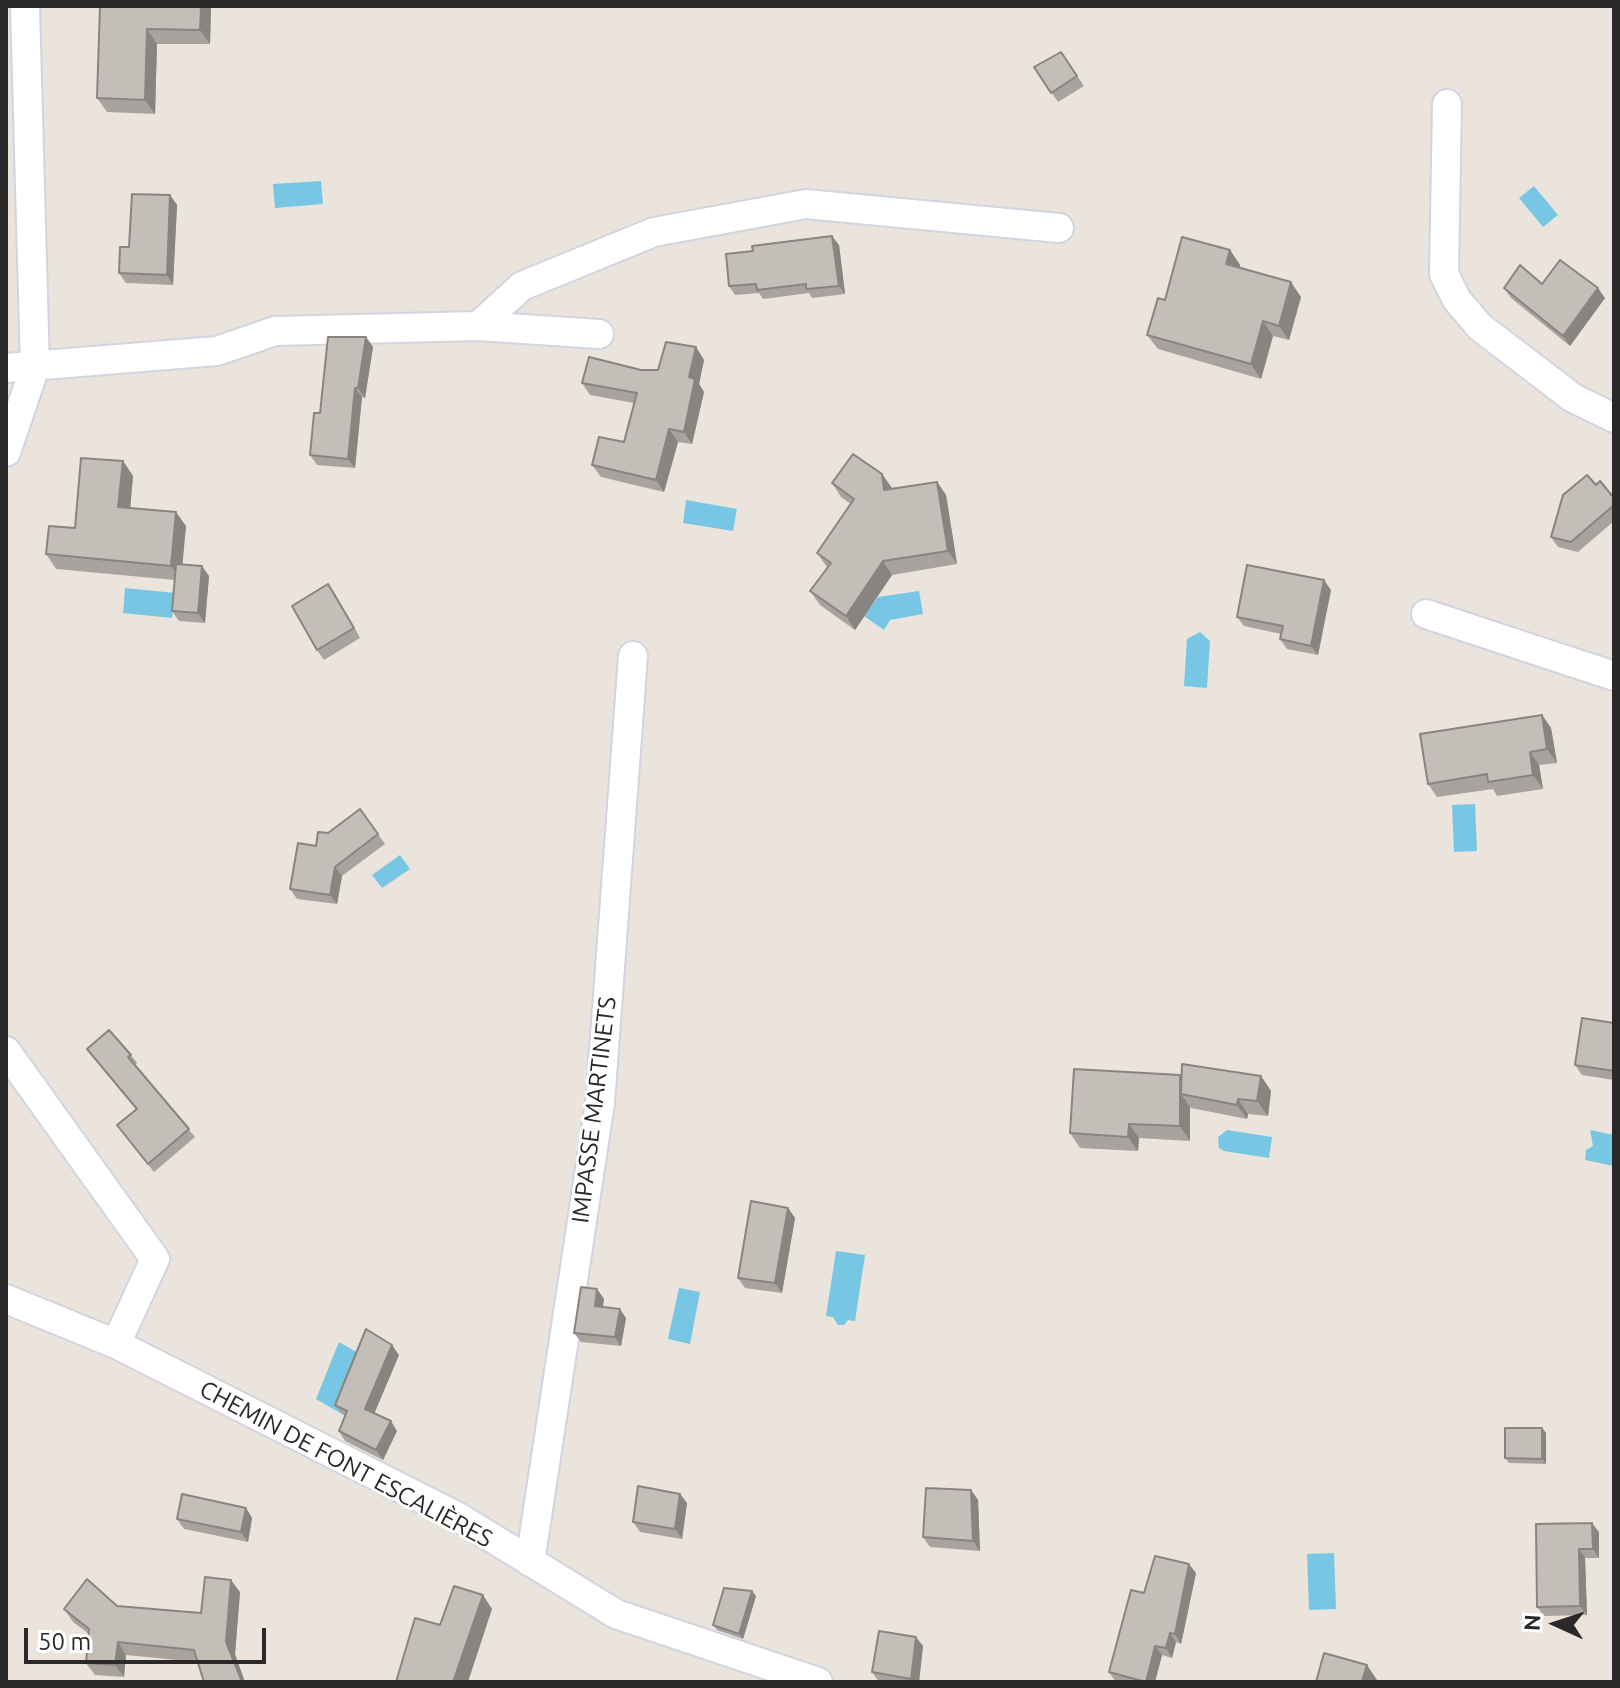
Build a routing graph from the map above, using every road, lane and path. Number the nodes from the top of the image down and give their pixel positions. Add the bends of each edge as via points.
1 (25, 6) edge
2 (1447, 104) dead end
3 (1059, 228) dead end
4 (478, 326) junction
5 (599, 334) dead end
6 (35, 367) junction
7 (6, 368) edge
8 (1614, 418) edge
9 (6, 452) edge
10 (1426, 614) dead end
11 (633, 656) dead end
12 (1614, 676) edge
13 (6, 1051) edge
14 (6, 1299) edge
15 (116, 1344) junction
16 (530, 1562) junction
17 (818, 1682) edge

1 - 6 street
2 - 8 street via 1444,274 1457,300 1480,327 1573,398
3 - 4 street via 806,204 654,232 522,286
4 - 5 street
4 - 6 street via 275,331 217,351
6 - 7 street
6 - 9 street
10 - 12 street
11 - 16 street, IMPASSE MARTINETS via 600,1103
13 - 15 street via 155,1259
14 - 15 street, CHEMIN DE FONT ESCALIÈRES
15 - 16 street, CHEMIN DE FONT ESCALIÈRES via 458,1517
16 - 17 street, CHEMIN DE FONT ESCALIÈRES via 616,1614

